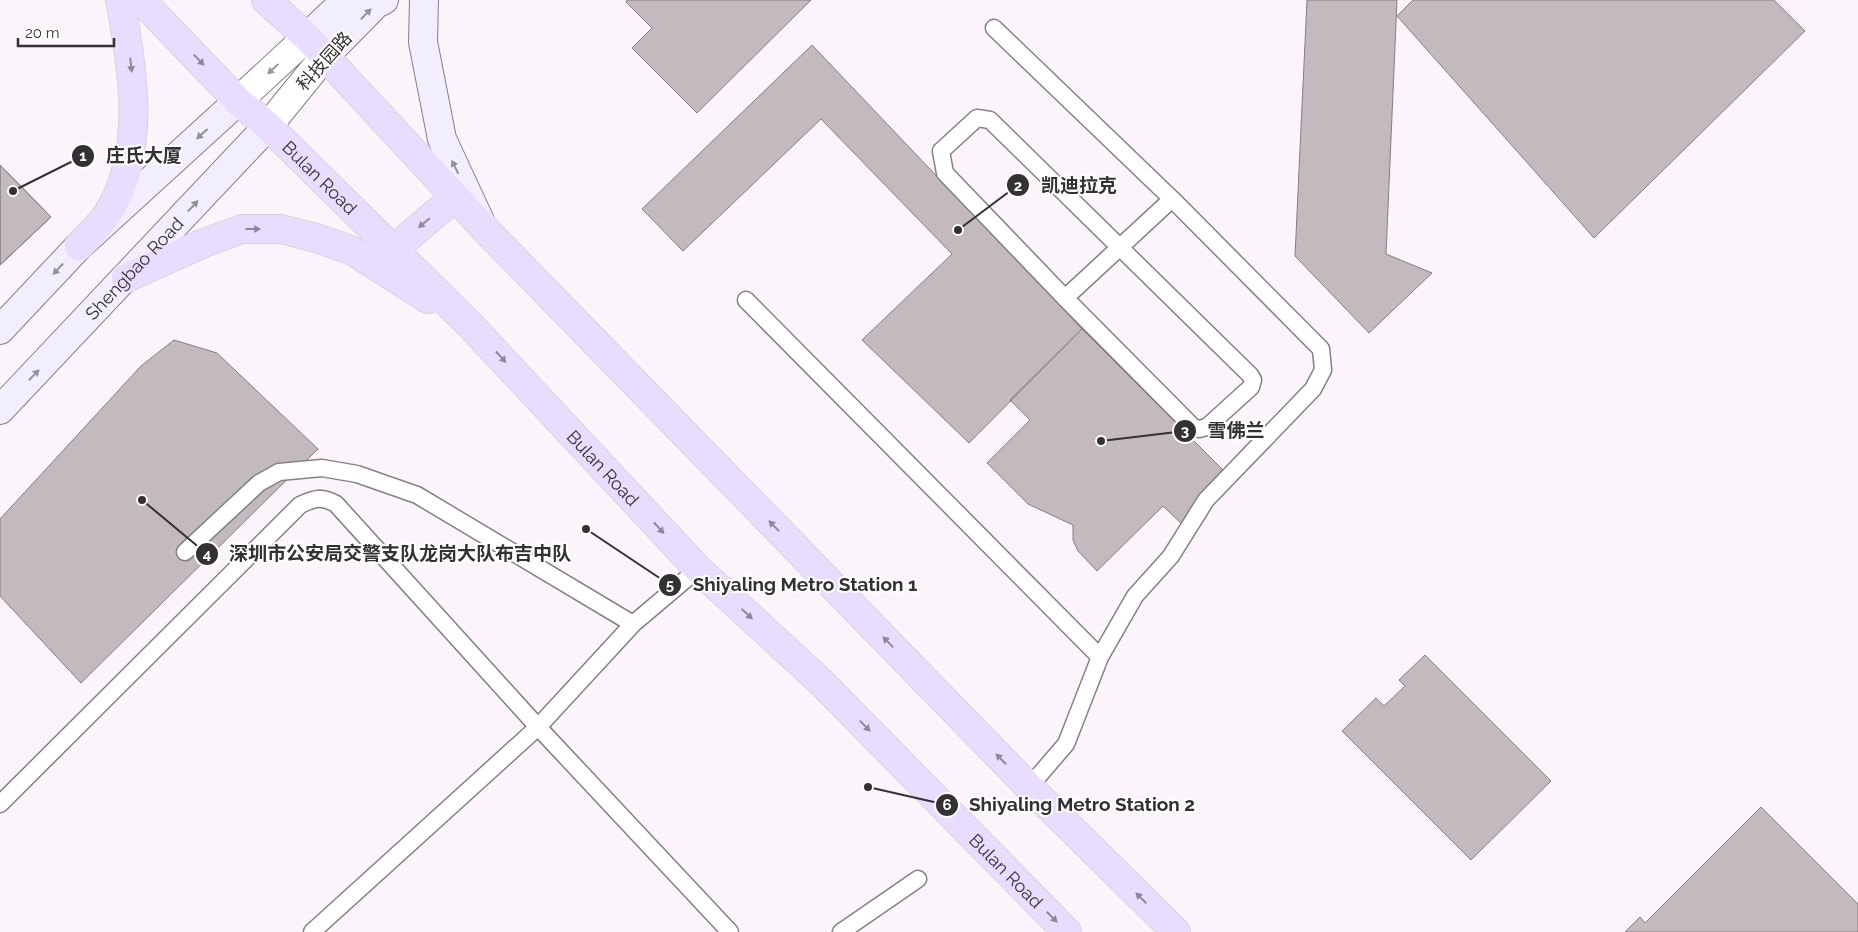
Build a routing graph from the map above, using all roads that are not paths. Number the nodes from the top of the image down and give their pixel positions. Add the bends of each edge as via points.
1 (120, 0) edge
2 (141, 0) edge
3 (266, 0) edge
4 (346, 0) edge
5 (384, 0) edge
6 (424, 0) edge
7 (994, 28) dead end
8 (307, 37) junction
9 (325, 56) junction
10 (238, 101) junction
11 (268, 126) junction
12 (455, 197) junction
13 (1172, 199) junction
14 (483, 227) junction
15 (79, 246) junction
16 (1119, 247) junction
17 (394, 249) junction
18 (126, 278) junction
19 (1065, 298) junction
20 (746, 300) dead end
21 (471, 326) junction
22 (0, 330) edge
23 (0, 410) edge
24 (185, 552) dead end
25 (698, 569) junction
26 (633, 624) junction
27 (1100, 657) junction
28 (538, 727) junction
29 (1029, 788) junction
30 (0, 804) edge
31 (918, 879) dead end
32 (312, 932) edge
33 (730, 932) edge
34 (841, 932) edge
35 (1067, 932) edge
36 (1176, 932) edge

1 -> 15 main road via 134,101 133,134 123,179 107,215
2 -> 10 main road, Bulan Road
3 - 8 main road
4 - 8 main road, 科技园路
9 -> 5 main road, 科技园路 via 376,4
14 -> 6 main road via 442,139 423,42
7 - 13 lane
8 - 9 main road
8 -> 10 street, 科技园路
9 - 11 street, 科技园路
9 - 12 main road
10 - 11 main road, Bulan Road
10 -> 15 main road
11 - 17 main road, Bulan Road
18 -> 11 main road, Shengbao Road
12 - 14 main road
12 -> 17 main road
13 - 16 lane
13 - 27 lane via 1321,349 1323,370 1313,389 1206,500 1171,556 1135,596
29 -> 14 main road
15 -> 22 main road
16 - 19 lane
16 - 19 lane via 990,120 977,118 941,151 944,173
16 - 19 lane via 1250,375 1253,380 1251,387 1207,428 1193,427
17 - 21 main road, Bulan Road
18 -> 21 main road via 242,229 281,229 353,251
23 -> 18 main road, Shengbao Road
20 - 27 lane
21 -> 25 main road, Bulan Road
24 - 26 lane via 259,483 279,472 322,468 357,474 417,495
25 - 26 lane
25 -> 35 main road, Bulan Road via 821,682
26 - 28 lane
27 - 29 lane via 1066,744
28 - 30 lane via 336,504 324,497 316,498 300,505
28 - 32 lane
28 - 33 lane
36 -> 29 main road
31 - 34 lane

